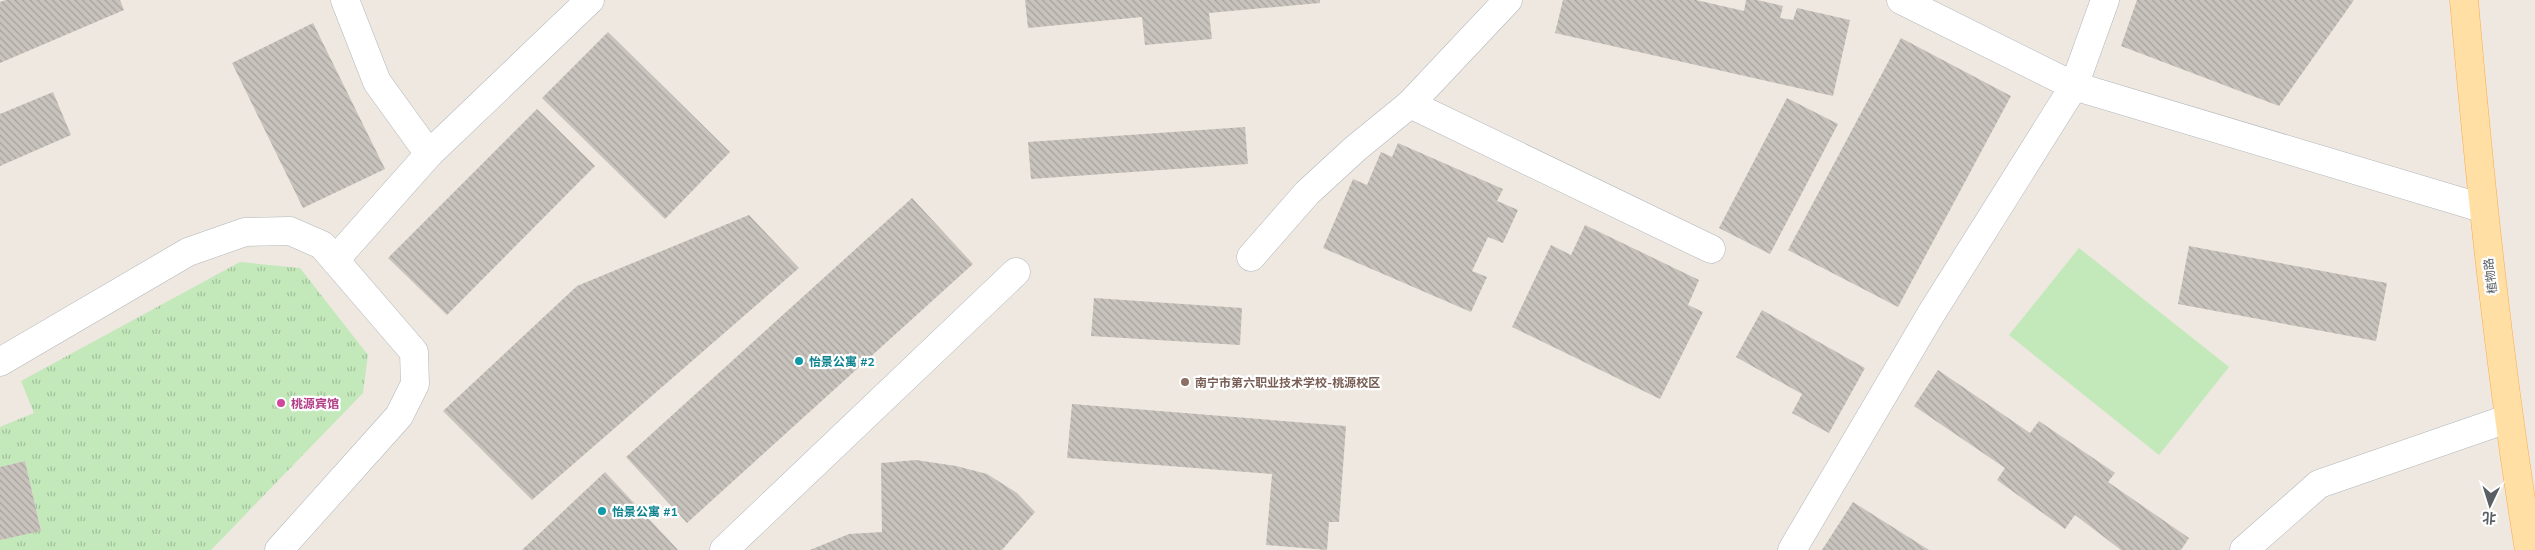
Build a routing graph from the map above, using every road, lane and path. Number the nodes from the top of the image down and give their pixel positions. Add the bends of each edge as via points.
1 (345, 0) edge
2 (590, 0) edge
3 (1508, 0) edge
4 (1901, 0) edge
5 (2105, 0) edge
6 (2464, 0) edge
7 (2074, 86) junction
8 (1410, 104) junction
9 (429, 154) junction
10 (2482, 208) junction
11 (1711, 249) dead end
12 (1251, 257) dead end
13 (335, 260) junction
14 (1016, 272) dead end
15 (0, 362) edge
16 (2508, 419) junction
17 (279, 550) edge
18 (724, 550) edge
19 (1792, 550) edge
20 (2244, 550) edge
21 (2529, 550) edge

1 - 9 lane via 377,82
2 - 9 lane
3 - 8 lane
4 - 7 lane
5 - 7 lane
6 - 10 main road, 植物路
7 - 10 lane
7 - 19 lane via 1931,314
8 - 11 lane
8 - 12 lane via 1307,193
9 - 13 lane
10 - 16 main road, 植物路
13 - 15 lane via 322,245 290,231 245,232 188,252
13 - 17 lane via 414,352 415,384 399,416
14 - 18 lane
16 - 20 lane via 2319,484
16 - 21 main road, 植物路

